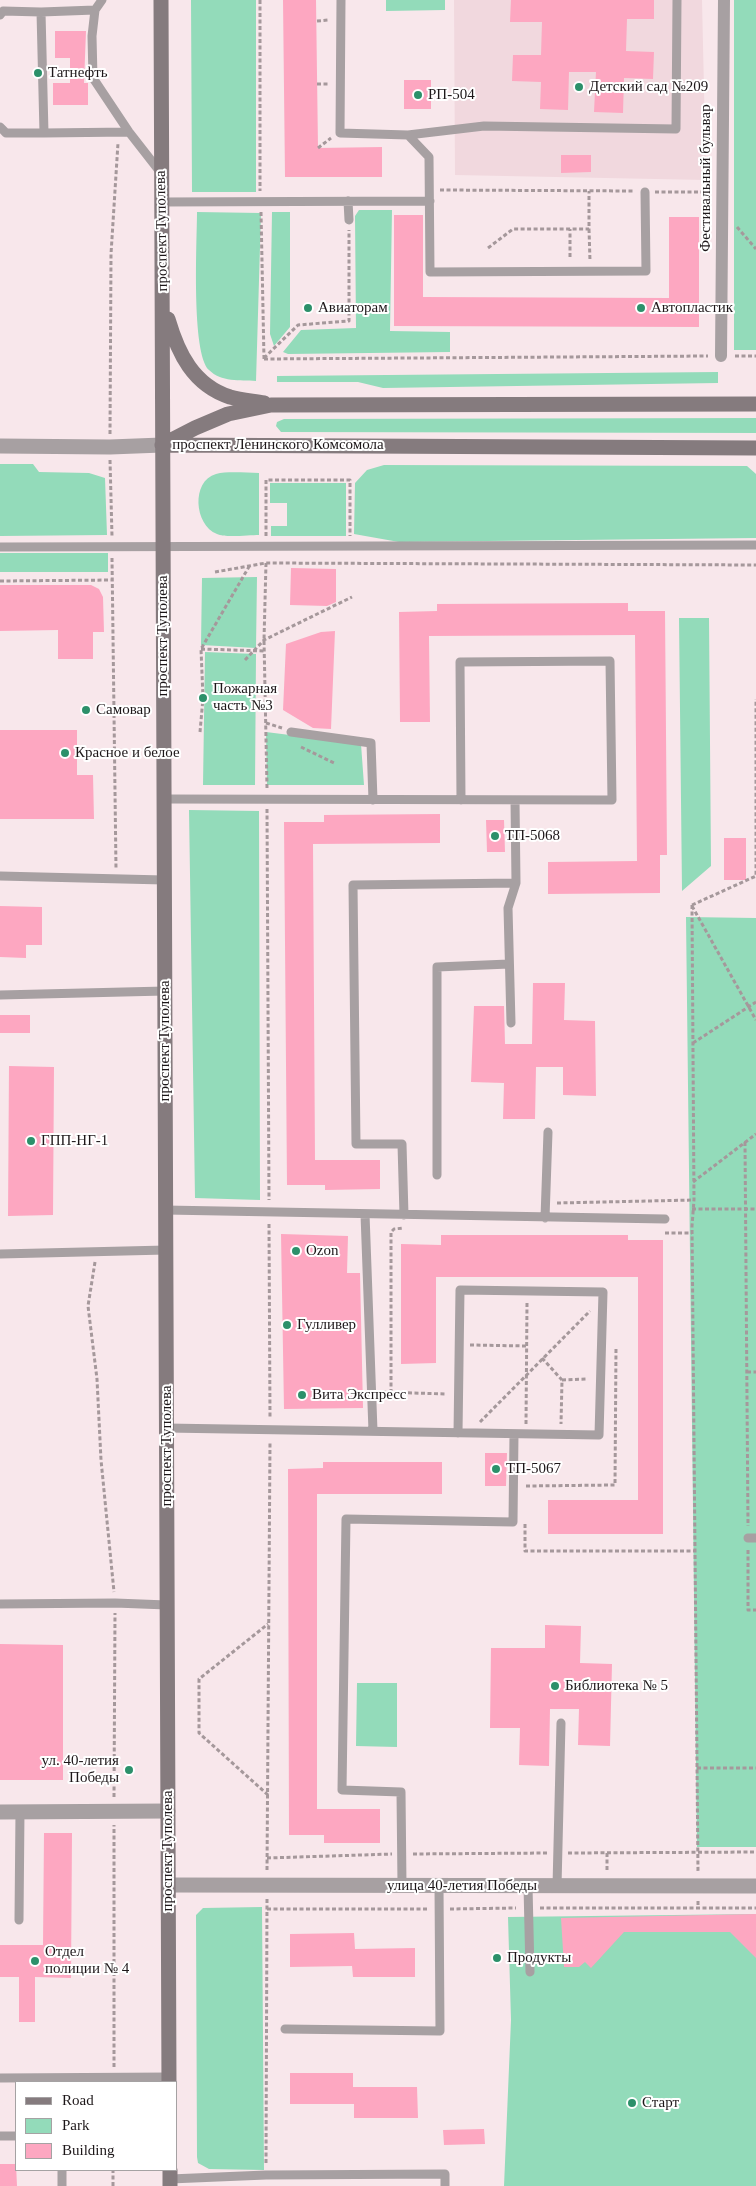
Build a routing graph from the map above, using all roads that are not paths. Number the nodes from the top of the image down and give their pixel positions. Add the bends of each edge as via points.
1 (102, 0) edge
2 (161, 0) edge
3 (340, 0) edge
4 (677, 0) edge
5 (724, 0) edge
6 (95, 10) junction
7 (41, 12) junction
8 (0, 15) edge
9 (0, 127) edge
10 (129, 132) junction
11 (44, 133) junction
12 (408, 135) junction
13 (162, 173) junction
14 (645, 192) road end
15 (430, 200) junction
16 (348, 201) junction
17 (162, 202) junction
18 (348, 220) road end
19 (163, 300) junction
20 (721, 356) road end
21 (756, 404) edge
22 (271, 405) junction
23 (162, 445) junction
24 (0, 446) edge
25 (756, 448) edge
26 (756, 545) edge
27 (0, 547) edge
28 (163, 547) junction
29 (291, 732) dead end
30 (164, 799) junction
31 (373, 800) junction
32 (461, 800) junction
33 (516, 800) junction
34 (0, 876) edge
35 (164, 880) junction
36 (516, 883) junction
37 (508, 964) junction
38 (165, 991) junction
39 (0, 995) edge
40 (511, 1023) dead end
41 (548, 1132) dead end
42 (437, 1175) dead end
43 (166, 1210) junction
44 (365, 1214) junction
45 (404, 1215) junction
46 (545, 1218) junction
47 (665, 1219) dead end
48 (166, 1250) junction
49 (0, 1254) edge
50 (166, 1428) junction
51 (373, 1432) junction
52 (458, 1433) junction
53 (514, 1434) junction
54 (0, 1604) edge
55 (167, 1605) junction
56 (560, 1723) dead end
57 (168, 1811) junction
58 (0, 1812) edge
59 (20, 1812) junction
60 (169, 1885) junction
61 (402, 1885) junction
62 (440, 1886) junction
63 (528, 1886) junction
64 (557, 1886) junction
65 (756, 1886) edge
66 (19, 1920) dead end
67 (530, 1972) dead end
68 (285, 2029) dead end
69 (0, 2078) edge
70 (61, 2080) edge
71 (169, 2080) edge
72 (0, 2136) edge
73 (15, 2136) edge
74 (62, 2171) edge
75 (170, 2178) edge
76 (62, 2186) edge
77 (446, 2186) edge

1 - 6 lane
2 - 13 main road, проспект Туполева
3 - 12 lane via 340,133
4 - 12 lane via 676,129 484,126
5 - 20 street, Фестивальный бульвар
6 - 7 lane
6 - 10 lane via 93,78
7 - 8 lane via 4,12
7 - 11 lane
9 - 11 lane via 6,133
10 - 11 lane
10 - 13 lane
12 - 15 lane via 429,156
13 - 17 main road, проспект Туполева
14 - 15 lane via 646,271 430,272
15 - 16 lane
16 - 17 lane
16 - 18 lane
17 - 19 main road, проспект Туполева
19 - 22 main road via 186,365 202,382 229,397
19 - 23 main road, проспект Туполева
21 - 22 main road, проспект Ленинского Комсомола
22 - 23 main road, проспект Ленинского Комсомола via 228,414
23 - 24 street
23 - 25 main road, проспект Ленинского Комсомола
23 - 28 main road, проспект Туполева
26 - 28 lane
27 - 28 lane
28 - 30 main road, проспект Туполева
29 - 31 lane via 371,743
30 - 31 lane
30 - 35 main road, проспект Туполева
31 - 32 lane
32 - 33 lane
32 - 33 lane via 460,662 610,661 612,800
33 - 36 lane
34 - 35 lane
35 - 38 main road, проспект Туполева
36 - 37 lane via 508,908
36 - 45 lane via 353,885 356,1144 402,1144
37 - 40 lane
37 - 42 lane via 436,967
38 - 39 lane
38 - 43 main road, проспект Туполева
41 - 46 lane
43 - 44 lane
43 - 48 main road, проспект Туполева
44 - 45 lane
44 - 51 lane
45 - 46 lane
46 - 47 lane
48 - 49 lane
48 - 50 main road, проспект Туполева
50 - 51 lane
50 - 55 main road, проспект Туполева
51 - 52 lane
52 - 53 lane
52 - 53 lane via 460,1290 603,1292 599,1435
53 - 61 lane via 513,1522 346,1519 342,1790 401,1792
54 - 55 lane
55 - 57 main road, проспект Туполева
56 - 64 lane
57 - 59 street
57 - 60 main road, проспект Туполева
58 - 59 street
59 - 66 lane
60 - 61 street, улица 40-летия Победы
60 - 71 main road, проспект Туполева
61 - 62 street, улица 40-летия Победы
62 - 63 street, улица 40-летия Победы
62 - 68 lane via 440,2031
63 - 64 street, улица 40-летия Победы
63 - 67 lane
64 - 65 street, улица 40-летия Победы
69 - 70 lane
70 - 71 lane
72 - 73 lane
74 - 76 lane
75 - 77 lane via 445,2174

